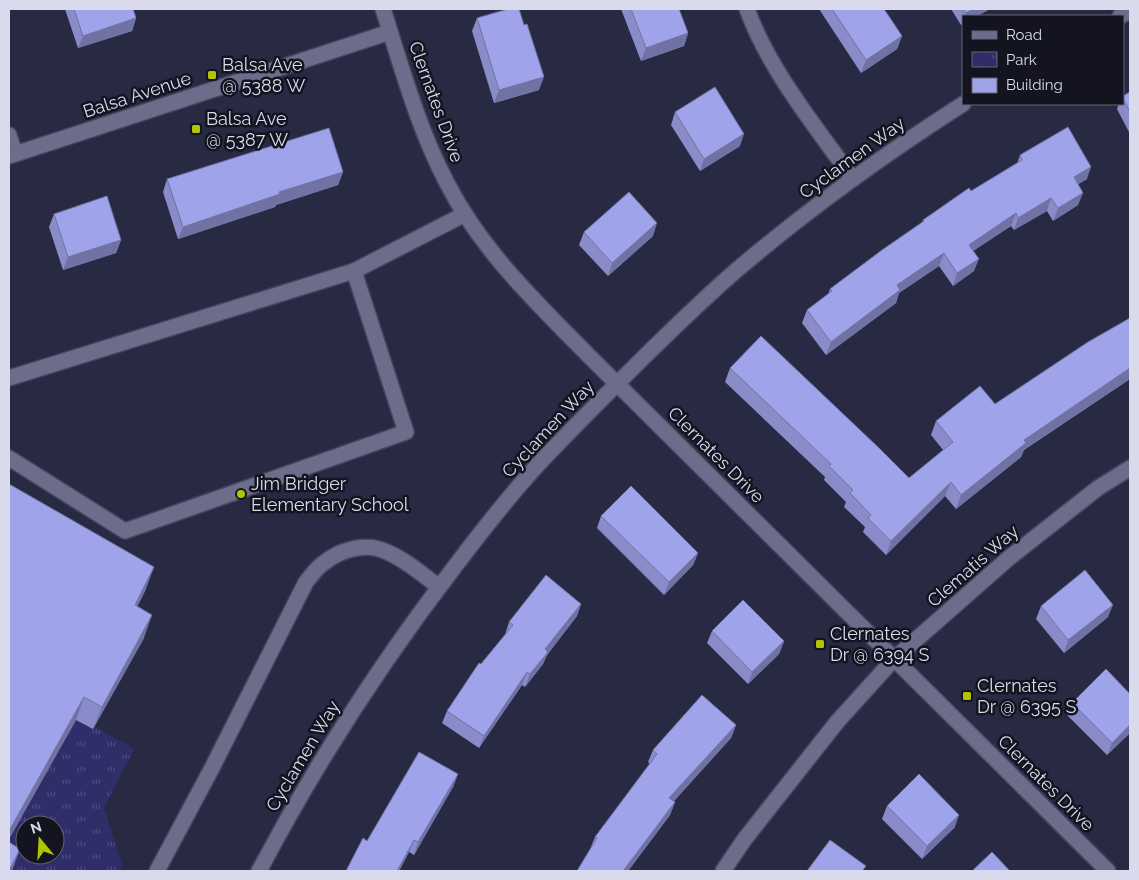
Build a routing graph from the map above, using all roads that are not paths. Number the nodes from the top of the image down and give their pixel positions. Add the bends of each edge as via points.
1 (383, 9) edge
2 (747, 9) edge
3 (390, 32) junction
4 (962, 105) edge
5 (9, 135) edge
6 (12, 155) edge
7 (853, 179) junction
8 (465, 214) junction
9 (354, 271) junction
10 (9, 378) edge
11 (617, 383) junction
12 (9, 458) edge
13 (1130, 468) edge
14 (439, 587) junction
15 (894, 659) junction
16 (156, 871) edge
17 (259, 871) edge
18 (722, 871) edge
19 (1108, 871) edge

1 - 3 street, Clernates Drive
2 - 7 street via 776,67
3 - 6 street, Balsa Avenue
3 - 8 street, Clernates Drive via 429,146
4 - 7 street, Cyclamen Way
5 - 6 street
7 - 11 street, Cyclamen Way via 744,264
8 - 9 street
8 - 11 street, Clernates Drive via 507,272
9 - 10 street
9 - 12 street via 406,432 125,531
11 - 14 street, Cyclamen Way via 533,470
11 - 15 street, Clernates Drive
13 - 15 street, Clematis Way via 1098,488 1009,558
14 - 16 street via 410,565 374,548 348,550 314,571
14 - 17 street, Cyclamen Way via 325,754
15 - 18 street, Clematis Way via 837,722
15 - 19 street, Clernates Drive

